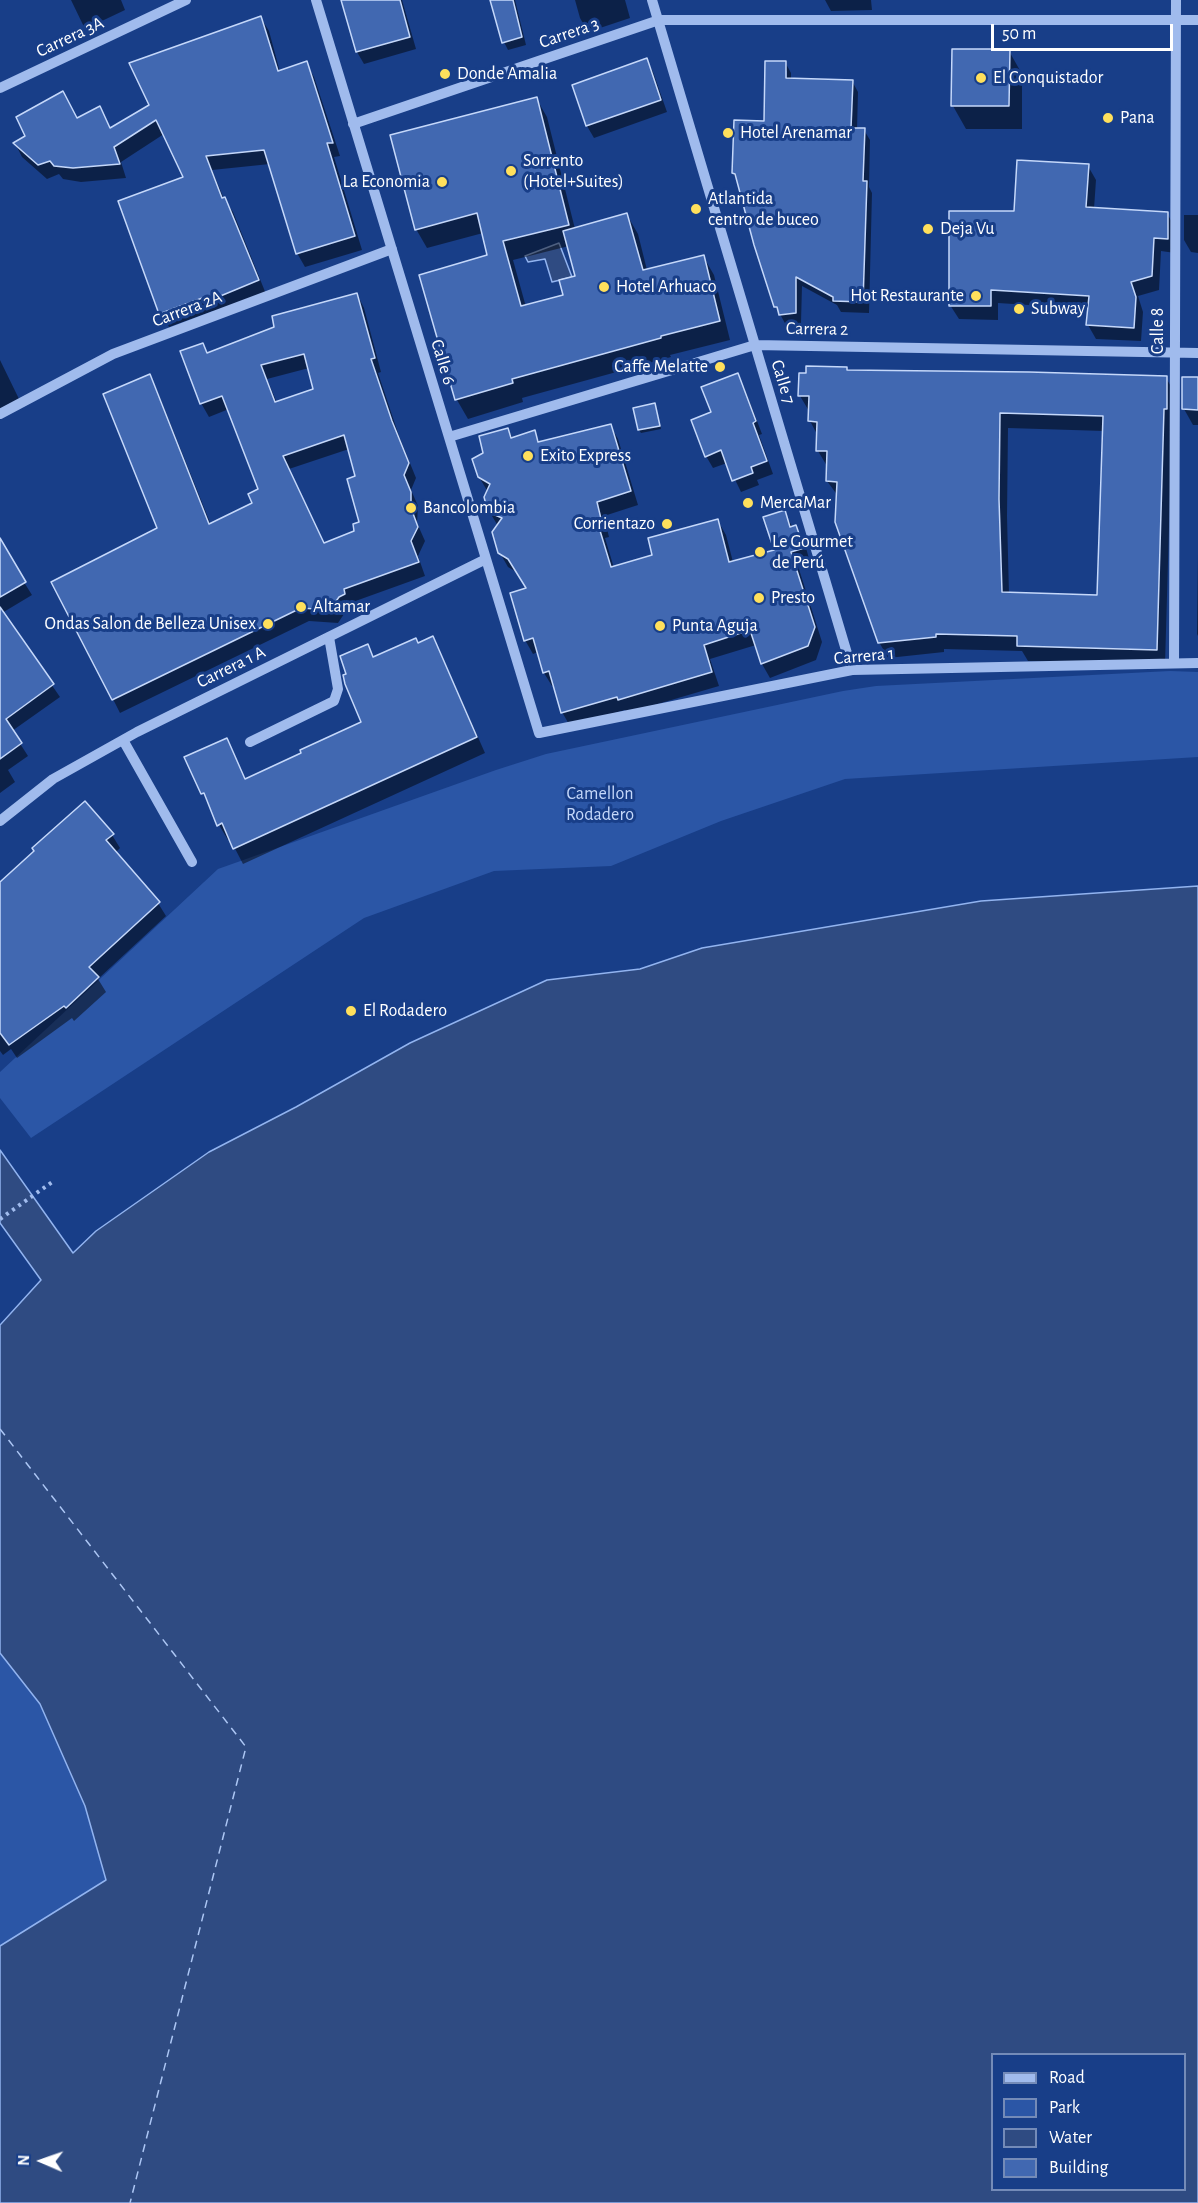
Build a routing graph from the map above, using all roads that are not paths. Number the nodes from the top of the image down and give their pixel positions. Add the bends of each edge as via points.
1 (186, 0) edge
2 (316, 0) edge
3 (652, 0) edge
4 (1176, 0) edge
5 (659, 20) junction
6 (1176, 20) junction
7 (1198, 20) edge
8 (0, 88) edge
9 (354, 124) junction
10 (392, 249) junction
11 (755, 345) junction
12 (1175, 353) junction
13 (1198, 353) edge
14 (0, 414) edge
15 (449, 437) junction
16 (486, 559) junction
17 (329, 637) junction
18 (1174, 663) junction
19 (1198, 663) edge
20 (852, 670) junction
21 (539, 733) joint
22 (123, 740) junction
23 (250, 742) dead end
24 (0, 821) edge
25 (192, 862) dead end

1 - 8 street, Carrera 3A
2 - 9 street, Calle 6
3 - 5 street, Calle 7
4 - 6 street, Calle 8
5 - 6 street, Carrera 3
5 - 9 street, Carrera 3
5 - 11 street, Calle 7
6 - 7 street, Carrera 3
6 - 12 street, Calle 8
9 - 10 street, Calle 6
10 - 14 street, Carrera 2A via 113,354
10 - 15 street, Calle 6
11 - 12 street, Carrera 2
11 - 15 street, Carrera 2
11 - 20 street, Calle 7
12 - 13 street, Carrera 2
12 - 18 street, Calle 8
15 - 16 street, Calle 6
16 - 17 street, Carrera 1 A
16 - 21 street, Calle 6
17 - 22 street, Carrera 1 A
17 - 23 street via 338,689 334,701
18 - 19 street, Carrera 1
18 - 20 street, Carrera 1
20 - 21 street, Carrera 1
22 - 24 street, Carrera 1 A via 53,779
22 - 25 street

